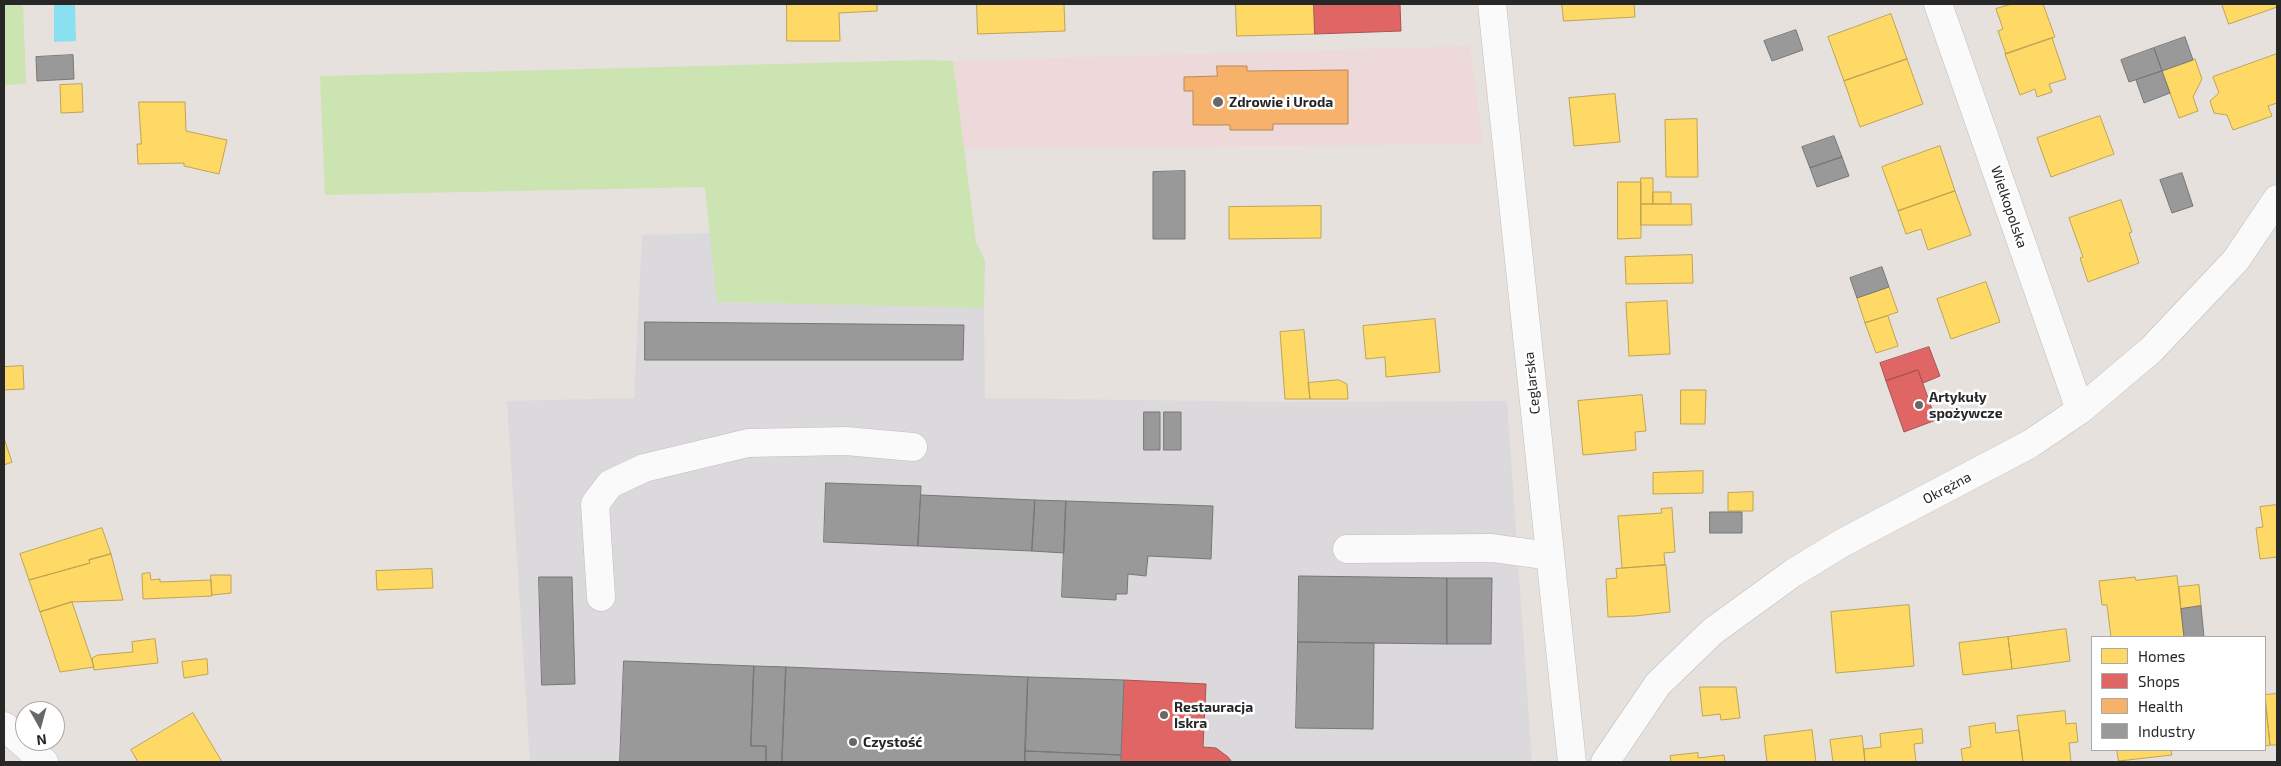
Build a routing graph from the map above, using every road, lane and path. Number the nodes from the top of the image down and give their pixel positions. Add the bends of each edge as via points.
1 (1492, 4) edge
2 (1938, 4) edge
3 (2277, 199) edge
4 (2080, 410) junction
5 (913, 447) dead end
6 (1347, 549) dead end
7 (1550, 556) junction
8 (601, 596) dead end
9 (4, 726) edge
10 (44, 762) edge
11 (1572, 762) edge
12 (1605, 762) edge

1 - 7 street, Ceglarska
2 - 4 street, Wielkopolska
3 - 4 street, Okrężna via 2236,260 2151,350
4 - 12 street, Okrężna via 2030,444 1792,572 1712,631 1658,684
5 - 8 street via 846,441 748,443 644,468 610,484 595,504
6 - 7 street via 1492,548
7 - 11 street, Ceglarska
9 - 10 street

